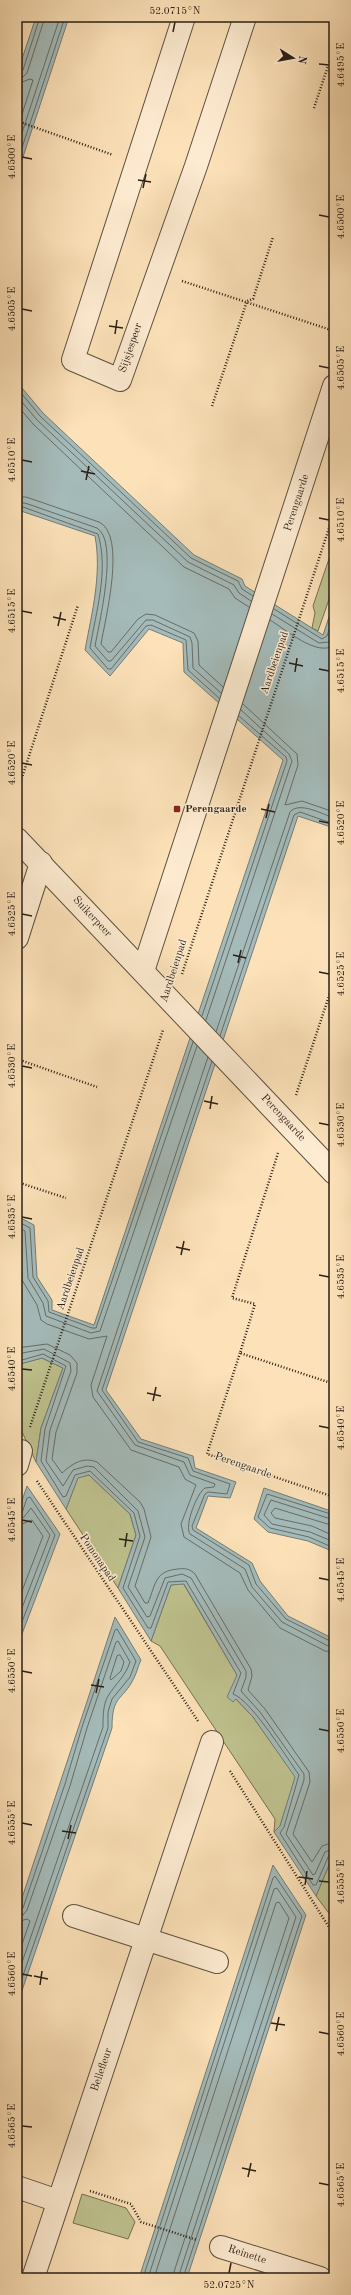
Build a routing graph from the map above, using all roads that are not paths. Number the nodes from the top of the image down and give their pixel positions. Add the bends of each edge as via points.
1 (184, 17) edge
2 (245, 17) edge
3 (334, 386) edge
4 (17, 839) edge
5 (41, 863) junction
6 (17, 938) edge
7 (143, 971) junction
8 (334, 1173) edge
9 (212, 1742) dead end
10 (74, 1916) dead end
11 (146, 1939) junction
12 (216, 1962) dead end
13 (17, 2187) edge
14 (61, 2192) junction
15 (221, 2247) dead end
16 (32, 2278) edge
17 (320, 2278) edge

1 - 2 street, Sijsjespeer via 73,360 120,380
3 - 7 street, Perengaarde
4 - 5 street, Suikerpeer
5 - 6 street
5 - 7 street, Suikerpeer
7 - 8 street, Perengaarde
9 - 11 street, Bellefleur
10 - 11 street
11 - 12 street
11 - 14 street, Bellefleur
13 - 14 street
14 - 16 street, Bellefleur
15 - 17 street, Reinette

